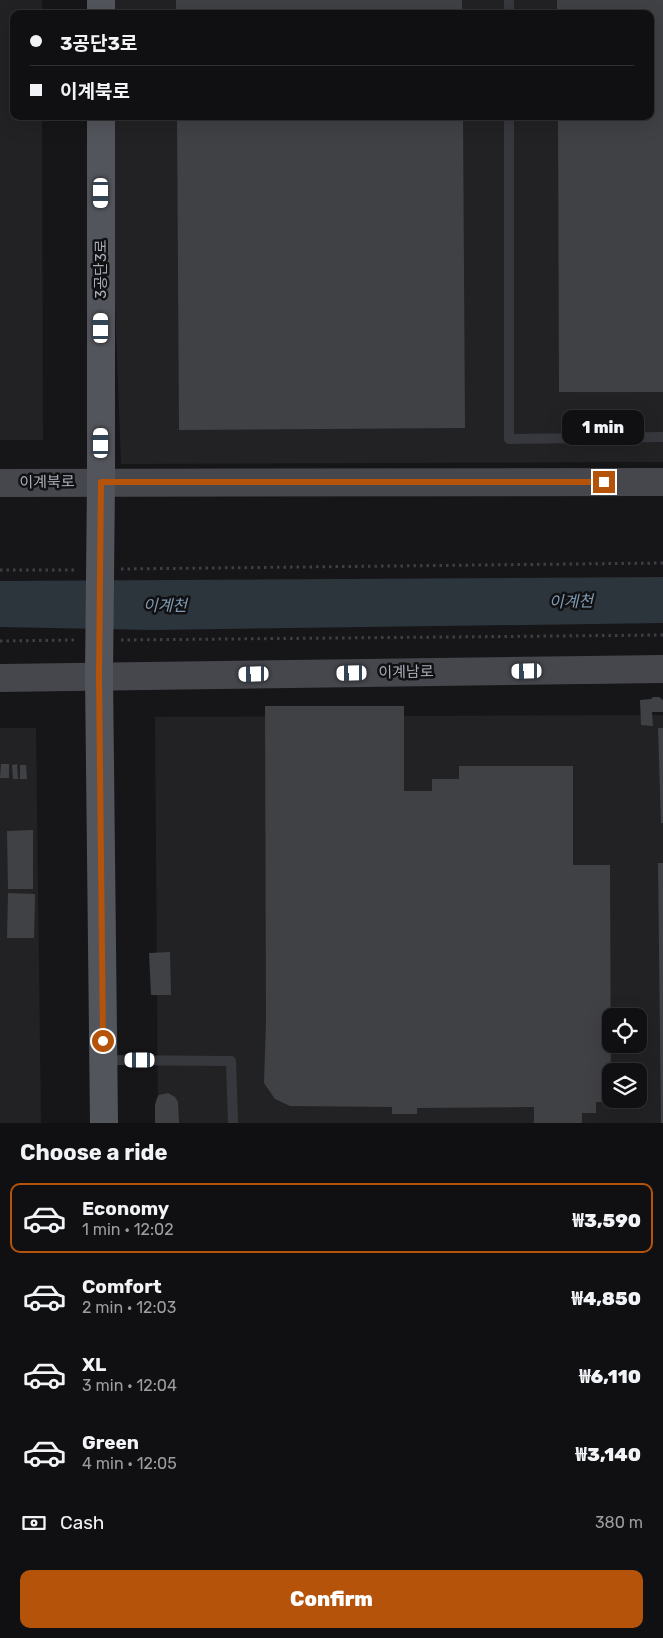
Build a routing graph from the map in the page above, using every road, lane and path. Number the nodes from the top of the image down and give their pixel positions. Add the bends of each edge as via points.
1 (101, 120) edge
2 (509, 120) edge
3 (663, 437) edge
4 (101, 482) junction
5 (663, 482) edge
6 (0, 483) edge
7 (663, 563) edge
8 (0, 570) edge
9 (78, 570) dead end
10 (118, 570) dead end
11 (663, 636) edge
12 (187, 640) dead end
13 (663, 669) edge
14 (99, 676) junction
15 (0, 678) edge
16 (103, 1060) junction
17 (104, 1123) edge
18 (233, 1123) edge

1 - 4 main road, 3공단3로
2 - 3 lane via 509,439
4 - 5 street, 이계북로
4 - 6 street, 이계북로
4 - 14 main road, 3공단3로, bridge
7 - 10 path
8 - 9 path
11 - 12 path
13 - 14 street, 이계남로
14 - 15 street, 이계남로
14 - 16 main road
16 - 17 main road
16 - 18 lane via 231,1061

